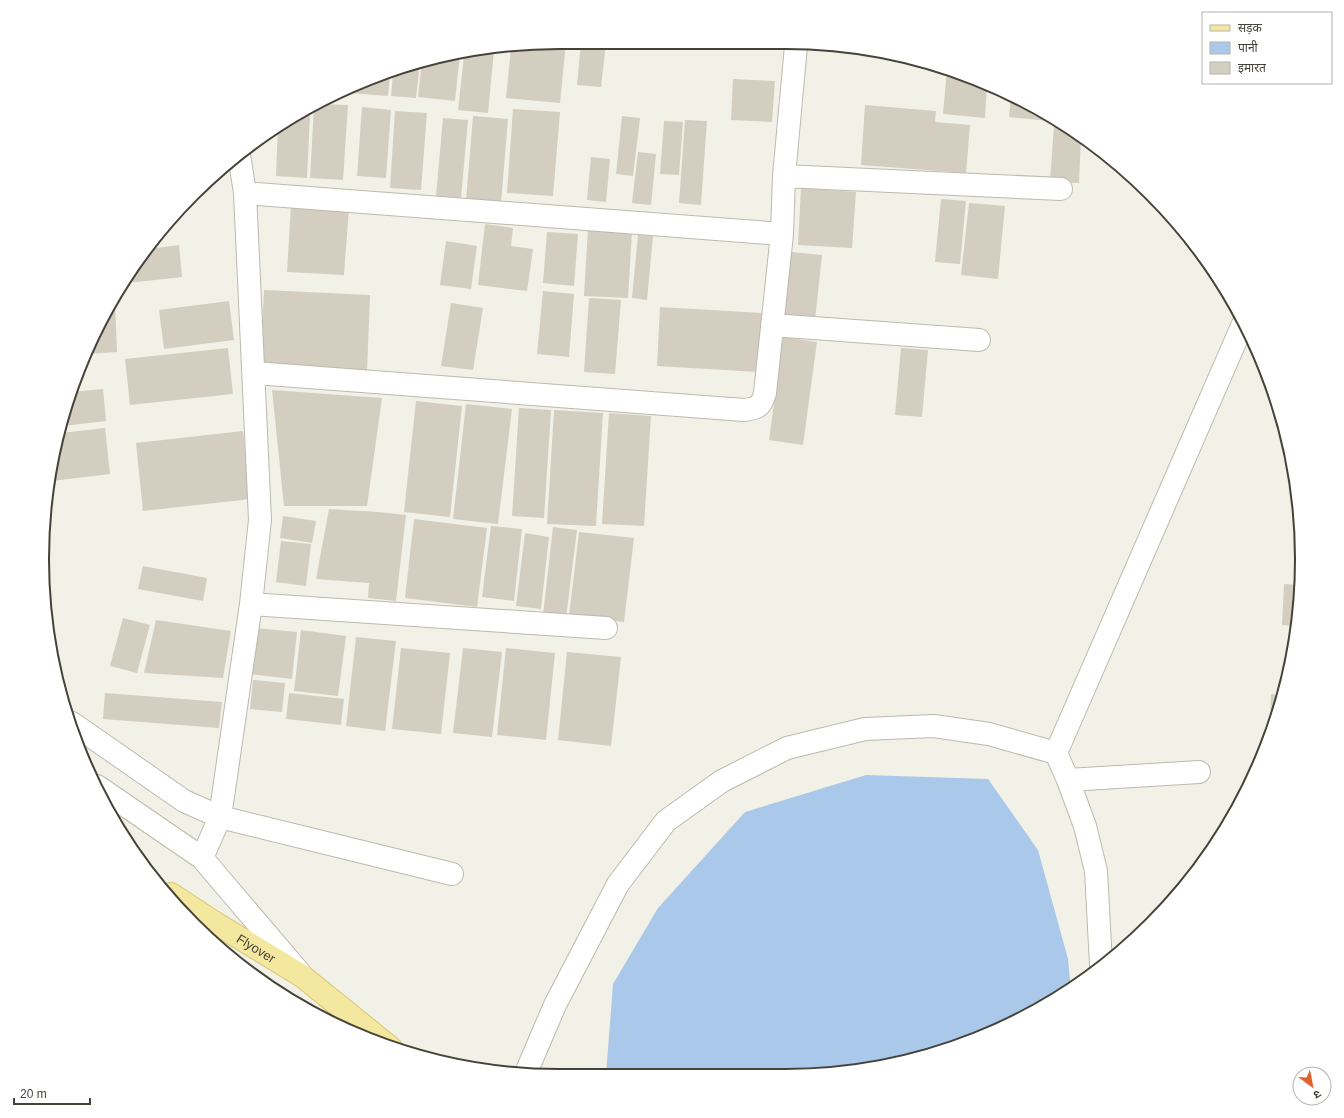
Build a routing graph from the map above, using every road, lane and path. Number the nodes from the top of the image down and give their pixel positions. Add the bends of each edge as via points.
1 (796, 49) edge
2 (240, 162) edge
3 (784, 176) junction
4 (1061, 189) dead end
5 (245, 193) junction
6 (782, 234) junction
7 (772, 326) junction
8 (1240, 330) edge
9 (979, 340) dead end
10 (254, 373) junction
11 (251, 604) junction
12 (606, 628) dead end
13 (77, 727) edge
14 (1056, 753) junction
15 (1200, 772) dead end
16 (1068, 780) junction
17 (106, 792) edge
18 (220, 817) junction
19 (202, 858) junction
20 (452, 874) dead end
21 (181, 900) edge
22 (1102, 958) edge
23 (302, 976) junction
24 (373, 1034) edge
25 (528, 1068) edge

1 - 3 street
2 - 5 street
3 - 4 street
3 - 6 street
5 - 6 street
5 - 10 street
6 - 7 street
7 - 9 street
7 - 10 street via 762,404 754,409 744,410
8 - 14 street
10 - 11 street via 260,520
11 - 12 street
11 - 18 street
13 - 18 street via 184,801
14 - 16 street
14 - 25 street via 989,734 934,726 864,729 787,748 722,781 666,821 618,884 555,1005
15 - 16 street
16 - 22 street via 1096,870
17 - 19 street
18 - 19 street
18 - 20 street
19 - 23 street
21 - 23 main road, Flyover
23 - 24 main road, Flyover

